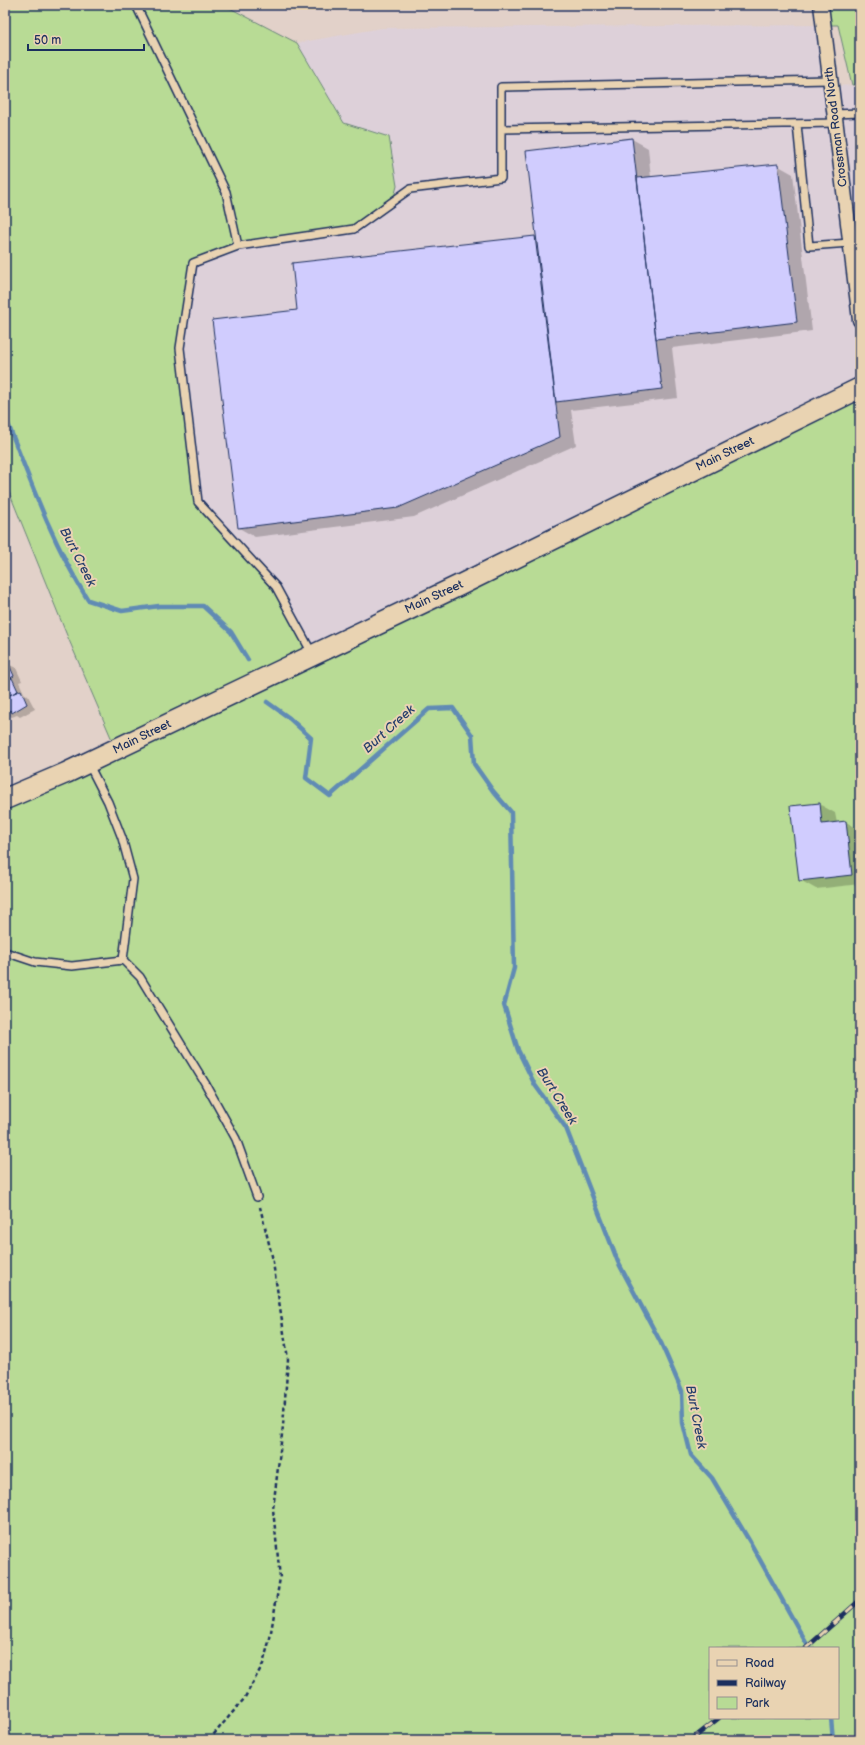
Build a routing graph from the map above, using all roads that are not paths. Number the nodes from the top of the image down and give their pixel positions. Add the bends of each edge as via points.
1 (136, 5) edge
2 (821, 5) edge
3 (830, 80) junction
4 (860, 113) edge
5 (835, 118) junction
6 (797, 124) junction
7 (501, 129) junction
8 (850, 243) junction
9 (238, 246) junction
10 (856, 265) edge
11 (860, 320) edge
12 (860, 388) edge
13 (313, 655) junction
14 (87, 763) junction
15 (5, 799) edge
16 (5, 952) edge
17 (123, 960) junction
18 (257, 1197) road end

1 - 9 lane via 226,192
2 - 3 street, Crossman Road North
3 - 5 street, Crossman Road North
3 - 7 lane via 501,87
4 - 5 lane
5 - 6 lane
5 - 8 street, Crossman Road North
6 - 7 lane
6 - 8 lane via 809,246
7 - 9 lane via 501,178 410,189 354,229
8 - 10 street, Crossman Road North
9 - 13 lane via 193,263 180,348 198,502 276,587
10 - 11 street, Crossman Road North
12 - 13 main road, Main Street
13 - 14 main road, Main Street
14 - 15 main road, Main Street
14 - 17 lane via 108,802 122,838 133,879
16 - 17 lane via 35,962 72,966
17 - 18 lane via 140,977 205,1083 236,1139

